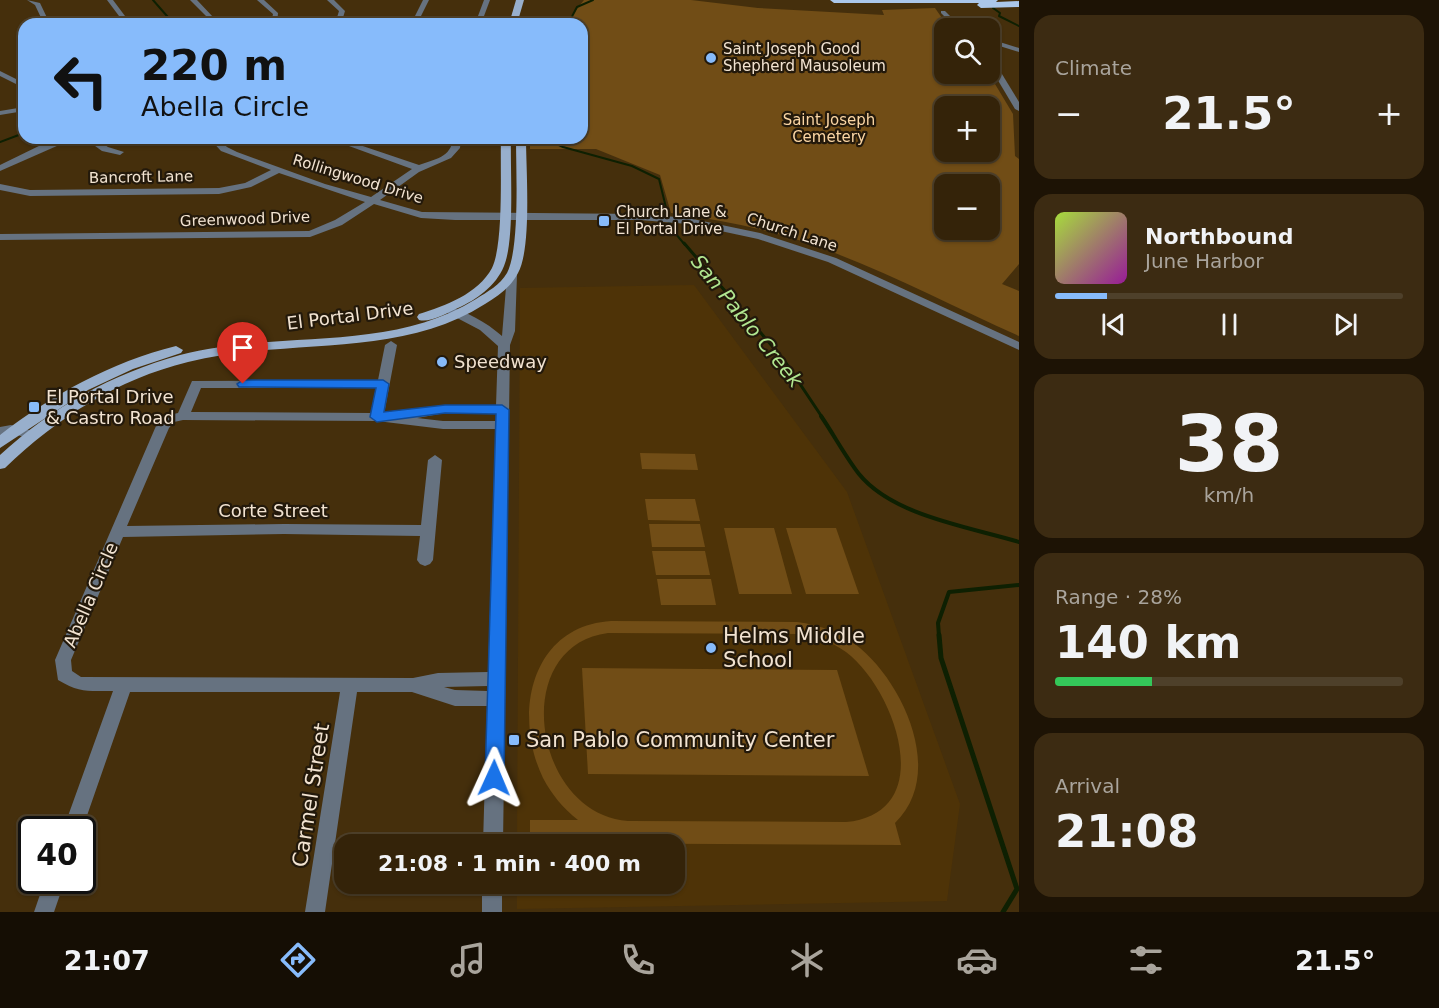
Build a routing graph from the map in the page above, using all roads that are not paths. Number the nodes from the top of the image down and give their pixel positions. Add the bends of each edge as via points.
1 (30, 0) edge
2 (110, 0) edge
3 (193, 0) edge
4 (260, 0) edge
5 (330, 0) edge
6 (426, 0) edge
7 (487, 0) edge
8 (520, 0) edge
9 (834, 0) edge
10 (994, 0) edge
11 (865, 2) junction
12 (1019, 4) edge
13 (943, 12) dead end
14 (44, 18) edge
15 (124, 18) edge
16 (211, 18) edge
17 (275, 18) edge
18 (340, 18) edge
19 (417, 18) edge
20 (480, 18) edge
21 (515, 18) edge
22 (949, 18) edge
23 (1000, 44) edge
24 (1019, 50) edge
25 (0, 73) edge
26 (1000, 75) edge
27 (18, 83) edge
28 (1019, 109) edge
29 (18, 110) edge
30 (0, 113) edge
31 (51, 144) edge
32 (97, 144) edge
33 (219, 144) edge
34 (348, 144) edge
35 (455, 144) edge
36 (506, 144) edge
37 (520, 144) edge
38 (120, 152) dead end
39 (0, 168) edge
40 (419, 168) junction
41 (279, 170) junction
42 (0, 187) edge
43 (371, 202) junction
44 (503, 217) junction
45 (520, 217) junction
46 (0, 237) edge
47 (512, 275) junction
48 (446, 309) junction
49 (460, 315) junction
50 (391, 345) dead end
51 (504, 345) junction
52 (1019, 346) edge
53 (383, 384) junction
54 (183, 416) junction
55 (377, 417) junction
56 (502, 417) junction
57 (6, 428) edge
58 (31, 435) junction
59 (0, 443) edge
60 (435, 460) dead end
61 (0, 464) edge
62 (428, 531) junction
63 (118, 532) junction
64 (425, 560) dead end
65 (496, 679) junction
66 (124, 684) junction
67 (350, 685) junction
68 (413, 685) junction
69 (496, 699) junction
70 (78, 816) edge
71 (493, 834) edge
72 (50, 894) edge
73 (492, 894) edge
74 (44, 912) edge
75 (315, 912) edge
76 (492, 912) edge

1 - 14 street via 38,4
2 - 15 street
3 - 16 street
4 - 17 street via 276,14
5 - 18 street via 342,10
6 - 19 street
7 - 20 street
8 - 21 main road
9 - 11 highway
10 - 11 highway
11 - 12 highway
13 - 22 street
23 - 24 street
25 - 27 street
26 - 28 street
29 - 30 street
31 - 39 street
32 - 38 street
33 - 41 street, Rollingwood Drive
34 - 40 street
35 - 40 street, Greenwood Drive via 453,153 445,159
36 - 44 main road, El Portal Drive
37 - 45 main road
40 - 43 street, Greenwood Drive
41 - 42 street, Bancroft Lane via 248,185 219,191 30,193
41 - 43 street, Rollingwood Drive
43 - 44 street, Rollingwood Drive via 430,216
43 - 46 street, Greenwood Drive via 336,226 310,234
44 - 45 street, Church Lane
44 - 48 main road, El Portal Drive via 499,266 483,286
45 - 47 main road via 520,248
45 - 52 street, Church Lane via 656,218 760,236 812,252
47 - 49 main road, El Portal Drive via 481,303
47 - 51 street via 509,331
48 - 49 street
48 - 57 main road, El Portal Drive via 394,323 221,341 160,354 79,387
49 - 51 street via 494,334
49 - 58 main road, El Portal Drive via 393,334 189,357 115,382 80,400
50 - 53 street
51 - 56 street
53 - 54 street via 196,384
53 - 55 street
54 - 55 street
54 - 63 street, Abella Circle via 170,419 163,426
55 - 56 street via 443,424
56 - 65 street
57 - 58 street
57 - 59 main road, El Portal Drive
58 - 61 main road, El Portal Drive
60 - 62 street
62 - 63 street, Corte Street
62 - 64 street
63 - 66 street, Abella Circle via 63,660 64,675 79,684
65 - 68 street, Abella Circle via 438,680
65 - 69 street
66 - 67 street, Abella Circle
66 - 70 street
67 - 68 street, Abella Circle
67 - 75 street, Carmel Street
68 - 69 street, Abella Circle via 455,698
69 - 71 street
72 - 74 street
73 - 76 street

